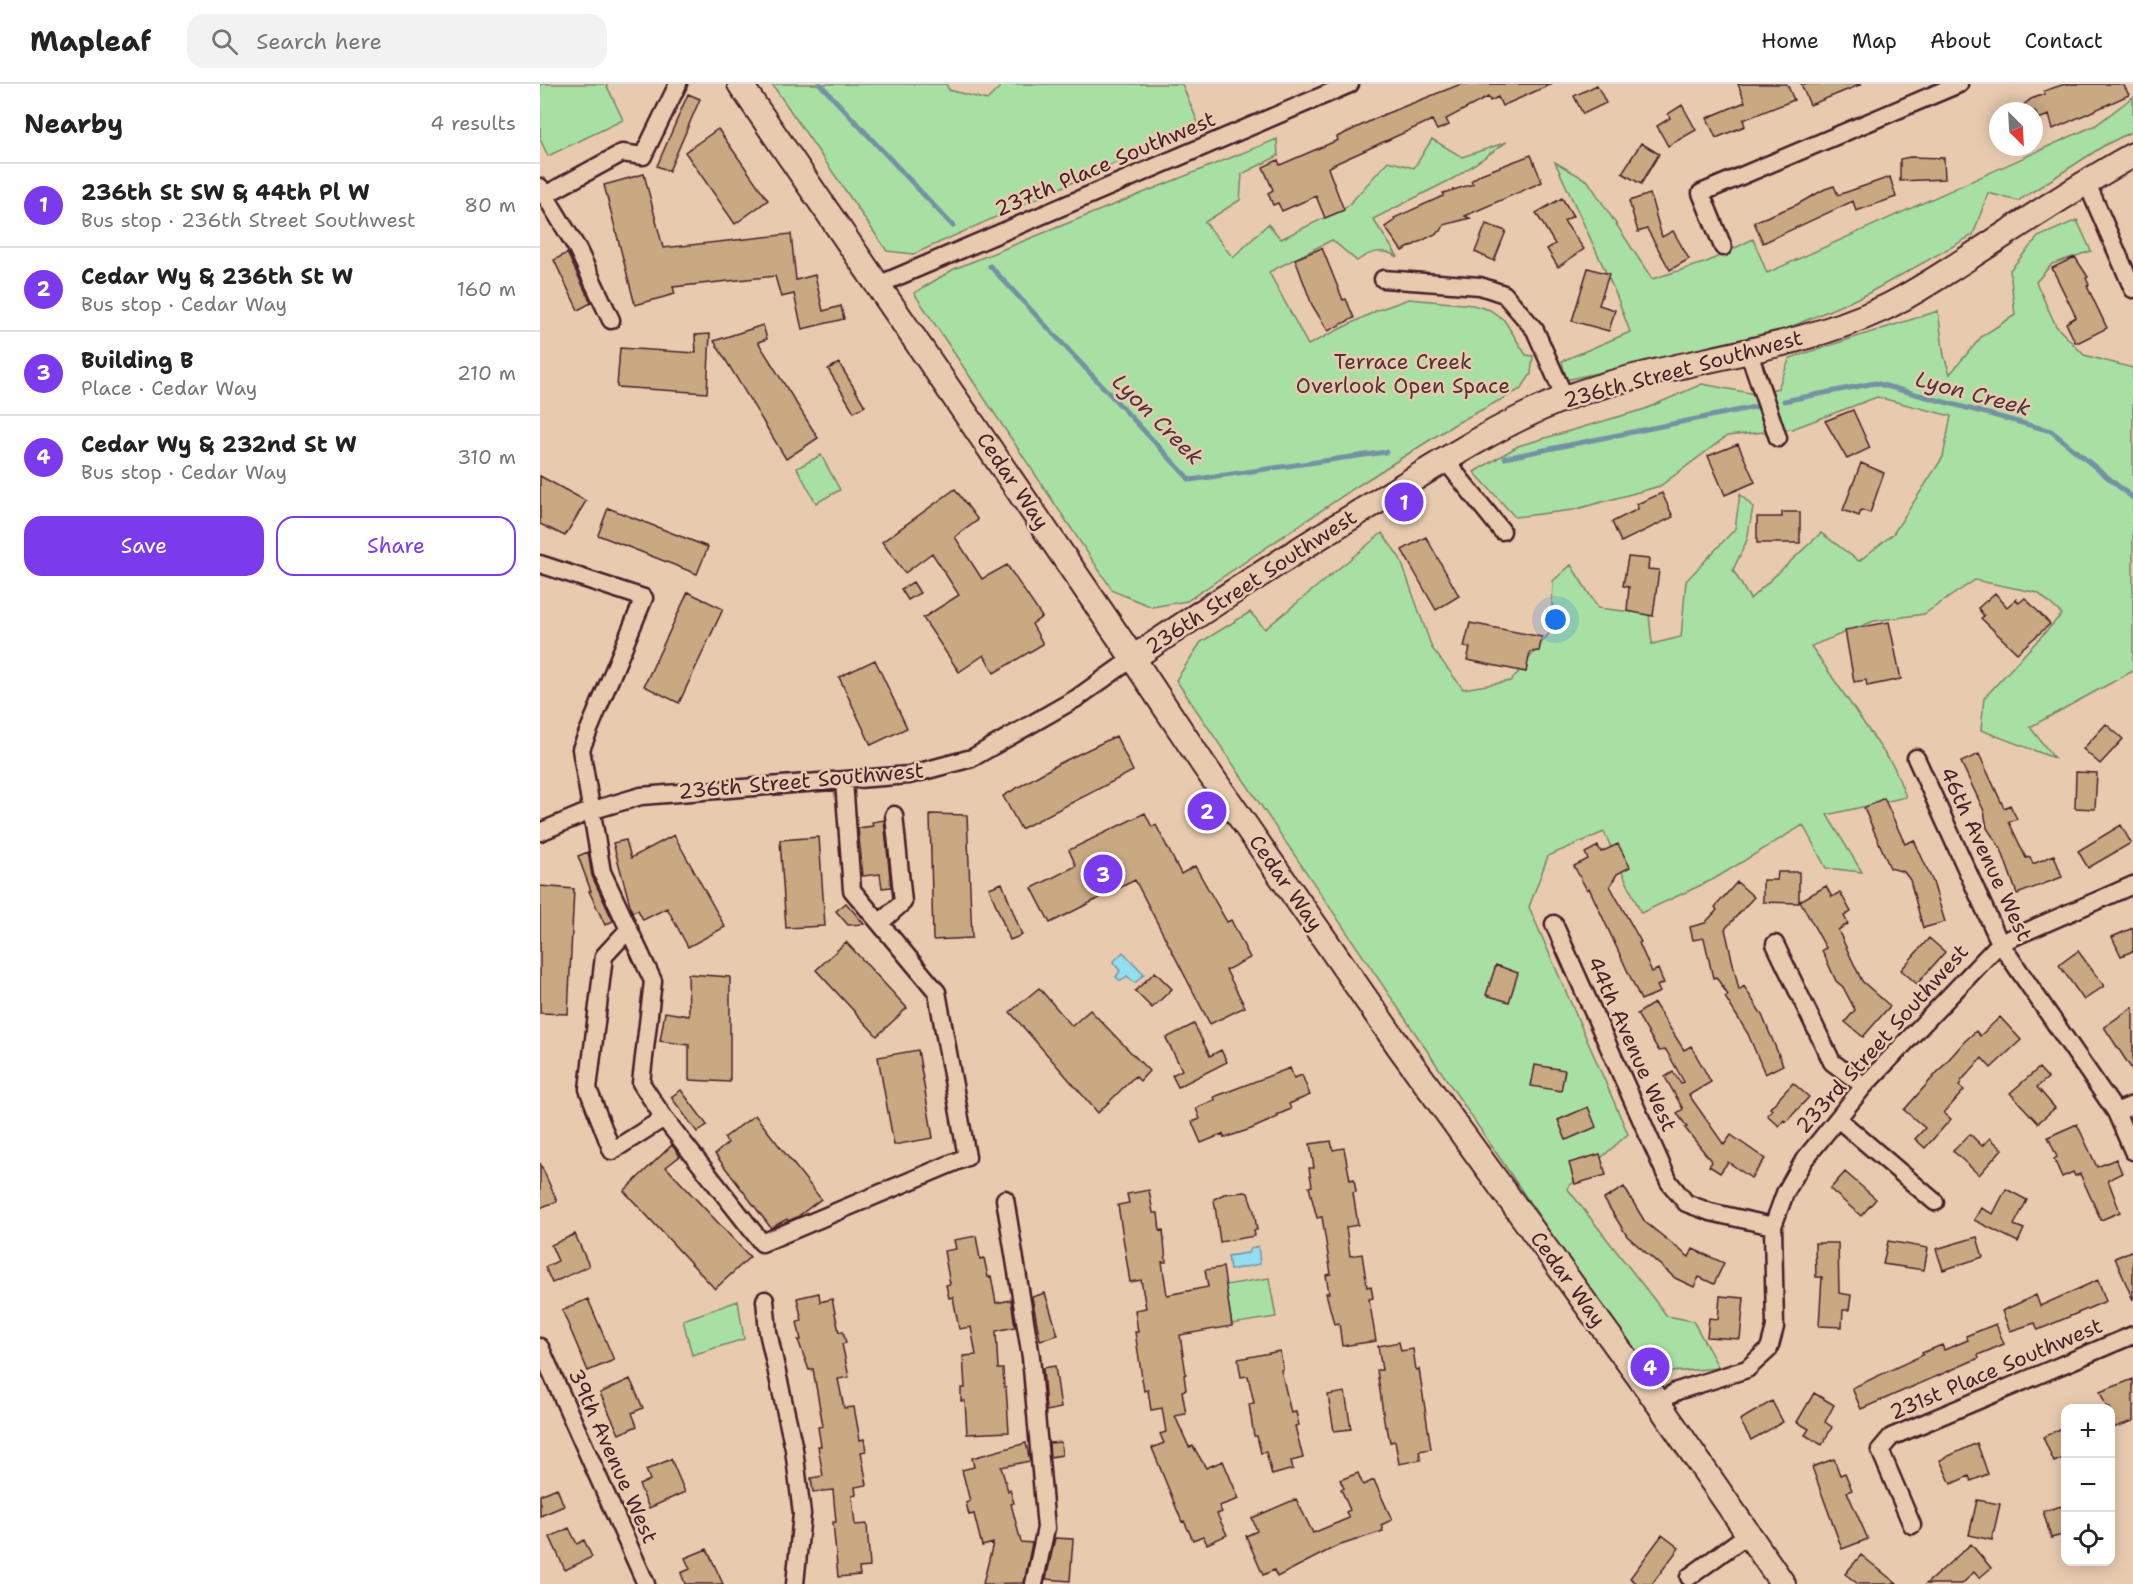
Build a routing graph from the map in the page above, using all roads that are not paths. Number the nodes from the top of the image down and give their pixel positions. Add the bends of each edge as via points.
1 (678, 84) edge
2 (740, 84) edge
3 (1350, 84) edge
4 (1959, 84) edge
5 (2133, 155) edge
6 (2086, 181) junction
7 (542, 191) edge
8 (1723, 247) dead end
9 (1383, 279) dead end
10 (878, 285) junction
11 (2133, 289) edge
12 (611, 320) dead end
13 (1748, 350) junction
14 (1566, 398) junction
15 (1778, 438) dead end
16 (1445, 460) junction
17 (1502, 531) dead end
18 (540, 564) edge
19 (1133, 658) junction
20 (1916, 758) dead end
21 (844, 781) junction
22 (590, 811) junction
23 (894, 815) dead end
24 (540, 832) edge
25 (2133, 885) edge
26 (881, 922) junction
27 (1554, 924) dead end
28 (629, 929) junction
29 (2000, 943) junction
30 (1775, 944) dead end
31 (1864, 1086) junction
32 (2133, 1105) edge
33 (2116, 1112) junction
34 (664, 1118) junction
35 (1838, 1119) junction
36 (2133, 1151) edge
37 (1005, 1199) dead end
38 (1935, 1202) dead end
39 (1773, 1226) junction
40 (765, 1300) dead end
41 (2133, 1335) edge
42 (540, 1347) edge
43 (1658, 1403) junction
44 (1912, 1525) dead end
45 (1748, 1534) junction
46 (1689, 1577) dead end
47 (646, 1584) edge
48 (795, 1584) edge
49 (1034, 1584) edge
50 (1783, 1584) edge

1 - 7 street via 643,156 622,153
2 - 10 main road, Cedar Way
3 - 10 street, 237th Place Southwest
4 - 8 street via 1701,193
5 - 6 main road, 236th Street Southwest
6 - 11 street
6 - 13 main road, 236th Street Southwest via 1930,283 1882,309 1833,328
7 - 12 street via 577,248
9 - 14 street via 1480,286 1504,294 1535,330
10 - 19 main road, Cedar Way
13 - 14 main road, 236th Street Southwest
13 - 15 street
14 - 16 main road, 236th Street Southwest
16 - 17 street
16 - 19 main road, 236th Street Southwest via 1292,553
18 - 22 street via 644,598 581,749
19 - 21 street, 236th Street Southwest via 1077,698 972,758 909,775
19 - 43 main road, Cedar Way via 1394,1038
20 - 29 street, 46th Avenue West
21 - 22 street, 236th Street Southwest via 641,796
21 - 26 street via 852,890
22 - 24 street, 236th Street Southwest
22 - 28 street via 602,872
23 - 26 street via 903,902
25 - 29 street, 233rd Street Southwest
26 - 34 street via 937,992 967,1157 762,1243
27 - 39 street, 44th Avenue West via 1669,1182 1686,1203
28 - 34 street via 653,981 641,1083
28 - 34 street via 604,956 588,1089 612,1151
29 - 31 street, 233rd Street Southwest
29 - 33 street, 46th Avenue West
30 - 31 street via 1833,1062
31 - 35 street, 233rd Street Southwest
32 - 33 street
33 - 36 street, 46th Avenue West
35 - 38 street
35 - 39 street, 233rd Street Southwest via 1804,1160 1785,1193
37 - 49 street via 1031,1357 1046,1528
39 - 43 street via 1775,1327 1769,1349 1747,1369 1677,1391
40 - 48 street via 768,1332 794,1449 802,1514
41 - 44 street, 231st Place Southwest via 1891,1437 1880,1449
42 - 47 street, 39th Avenue West
43 - 45 main road, Cedar Way
45 - 46 street
45 - 50 main road, Cedar Way

